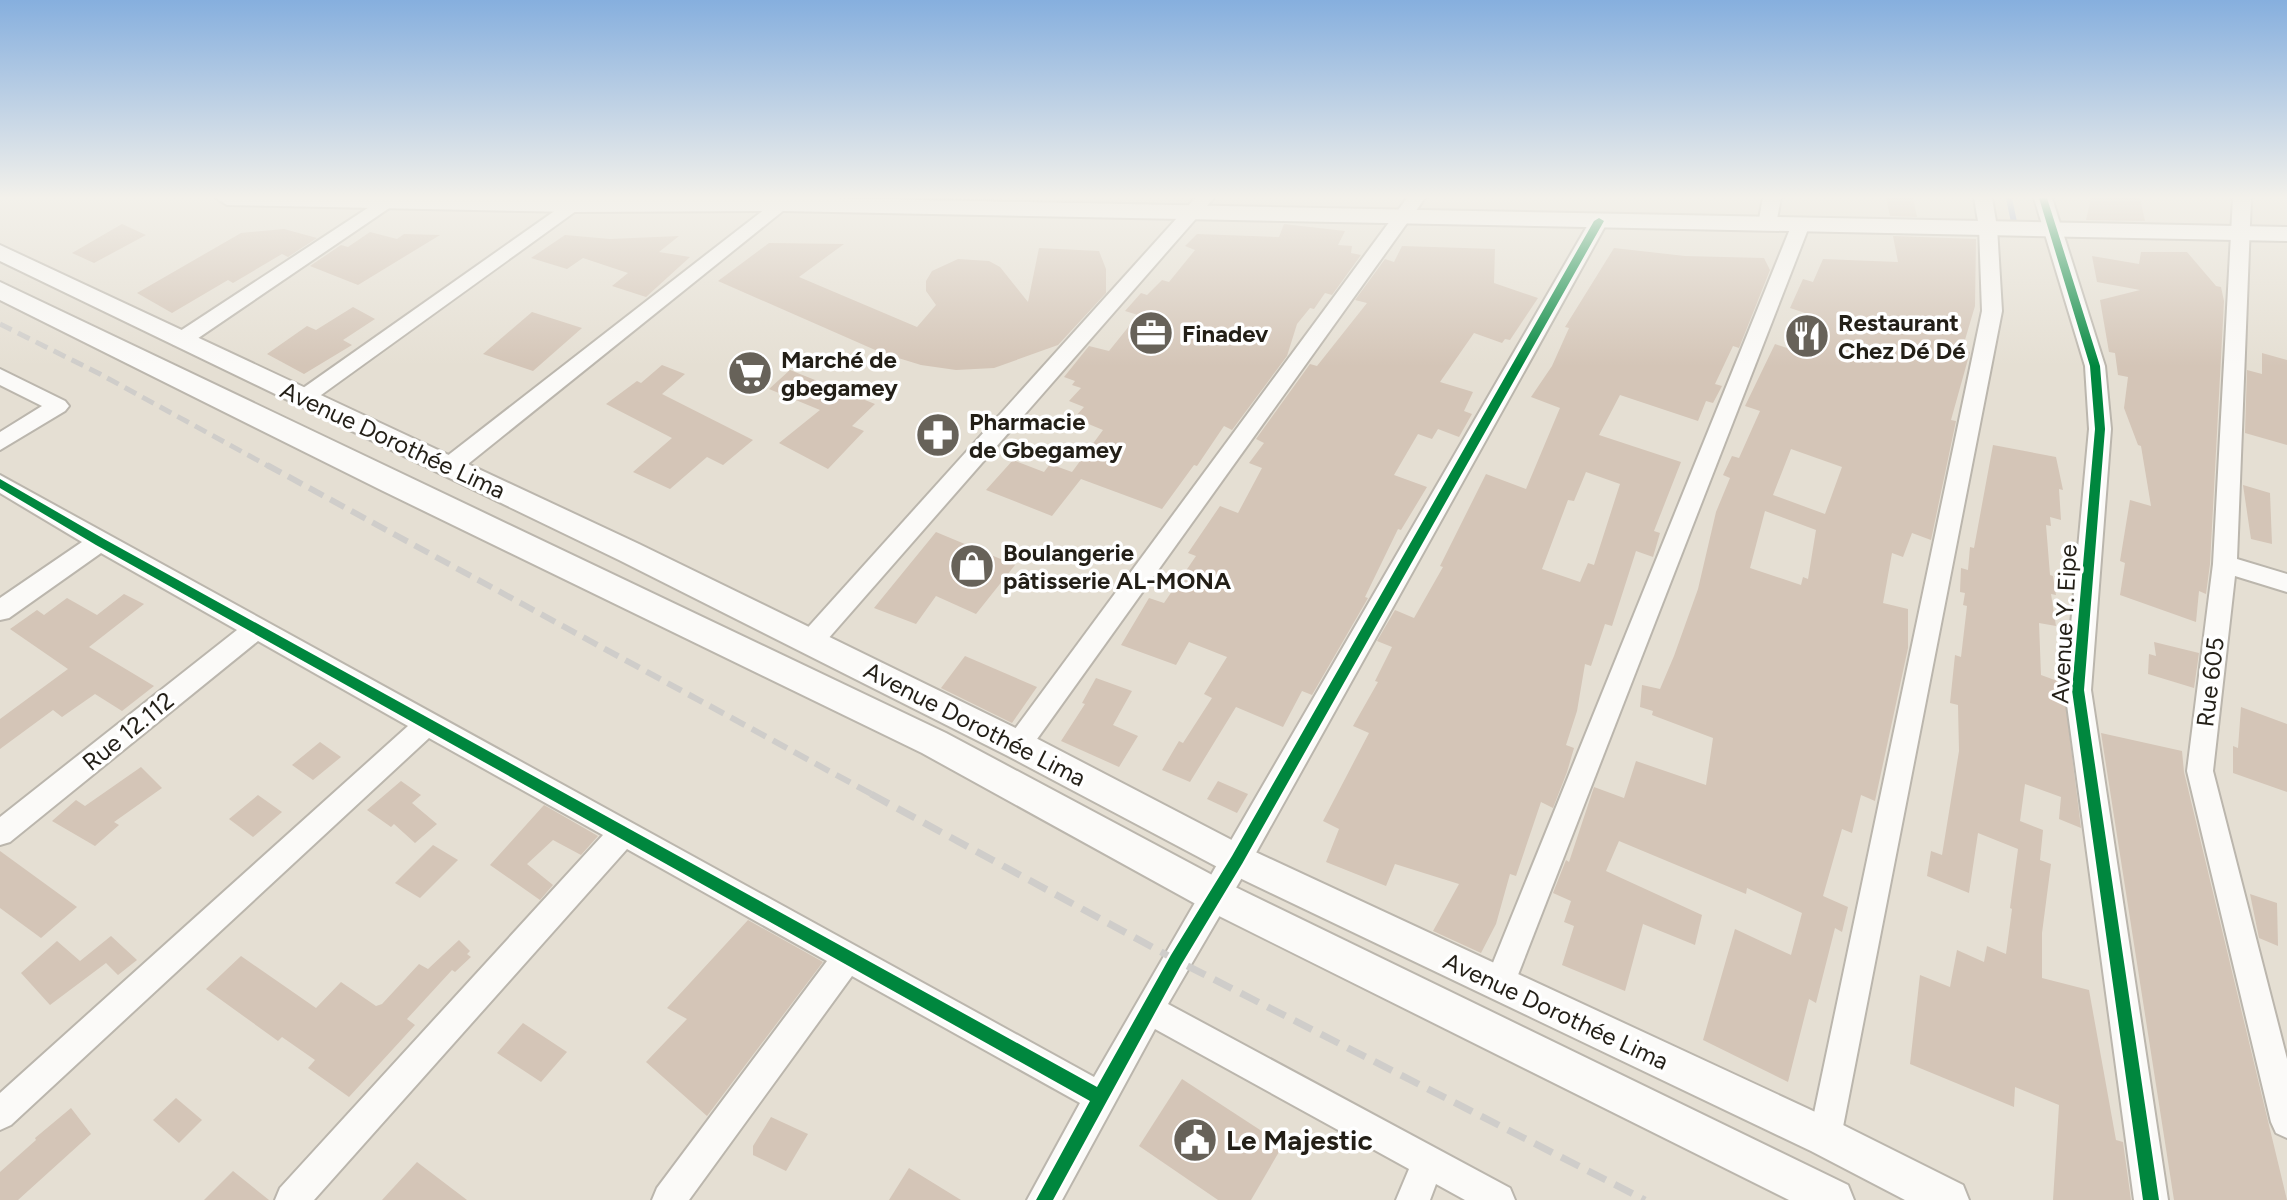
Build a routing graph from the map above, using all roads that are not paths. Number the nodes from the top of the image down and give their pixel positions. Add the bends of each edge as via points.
1 (4, 254) edge
2 (311, 254) edge
3 (507, 254) edge
4 (713, 254) edge
5 (1155, 254) edge
6 (1375, 254) edge
7 (1580, 254) edge
8 (1789, 254) edge
9 (1989, 254) edge
10 (2058, 254) edge
11 (2241, 254) edge
12 (0, 290) edge
13 (181, 340) junction
14 (0, 376) edge
15 (303, 398) junction
16 (0, 442) edge
17 (450, 466) junction
18 (0, 483) edge
19 (100, 542) junction
20 (2225, 564) junction
21 (2287, 583) edge
22 (0, 611) edge
23 (256, 629) junction
24 (811, 641) junction
25 (427, 724) junction
26 (1018, 745) junction
27 (0, 833) edge
28 (623, 833) junction
29 (1237, 860) junction
30 (1216, 896) junction
31 (849, 956) junction
32 (1499, 985) junction
33 (1150, 1010) junction
34 (1101, 1098) junction
35 (0, 1114) edge
36 (2287, 1122) edge
37 (1825, 1137) junction
38 (1428, 1162) junction
39 (292, 1200) edge
40 (669, 1200) edge
41 (1044, 1200) edge
42 (1413, 1200) edge
43 (1498, 1200) edge
44 (1833, 1200) edge
45 (1948, 1200) edge
46 (2151, 1200) edge

1 - 13 main road, Avenue Dorothée Lima
2 - 13 street
3 - 15 street
4 - 17 street
5 - 24 street
6 - 26 street
7 - 29 street
8 - 32 street
9 - 37 street via 1992,311
10 - 46 street, Avenue Y. Eipe via 2095,366 2100,398 2078,690
11 - 20 street, Rue 605
12 - 30 main road, Avenue Dorothée Lima via 934,743
13 - 15 main road, Avenue Dorothée Lima
14 - 16 street via 58,406
15 - 17 main road, Avenue Dorothée Lima
17 - 24 main road, Avenue Dorothée Lima
18 - 19 street
19 - 22 street
19 - 23 street
20 - 21 street
20 - 36 street, Rue 605 via 2200,771
23 - 25 street
23 - 27 street, Rue 12.112
24 - 26 main road, Avenue Dorothée Lima
25 - 28 street
25 - 35 street
26 - 29 main road, Avenue Dorothée Lima
28 - 31 street
28 - 39 street
29 - 30 street
29 - 32 main road, Avenue Dorothée Lima
30 - 33 street
30 - 44 main road, Avenue Dorothée Lima
31 - 34 street
31 - 40 street
32 - 37 main road, Avenue Dorothée Lima
33 - 34 street
33 - 38 street
34 - 41 street
37 - 45 main road, Avenue Dorothée Lima
38 - 42 street
38 - 43 street

